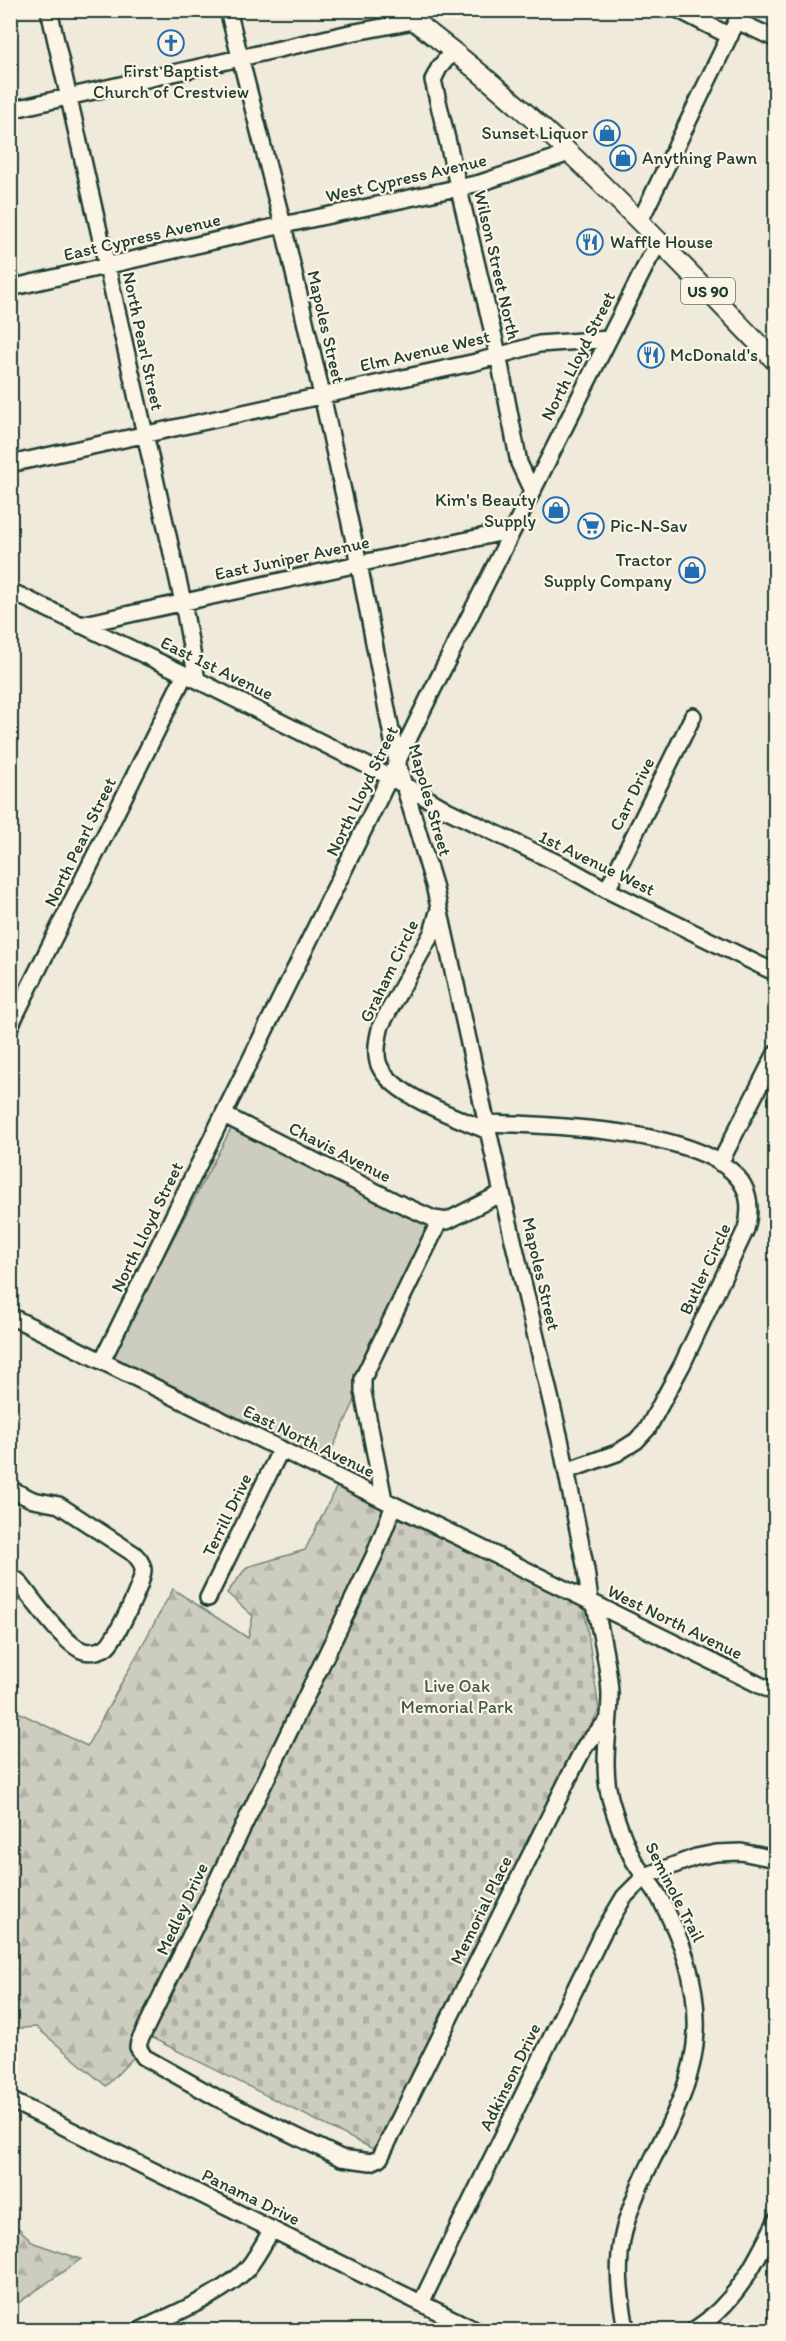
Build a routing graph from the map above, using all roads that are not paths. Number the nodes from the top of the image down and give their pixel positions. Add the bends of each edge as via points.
1 (49, 10) edge
2 (228, 10) edge
3 (399, 10) edge
4 (679, 10) edge
5 (412, 14) edge
6 (741, 19) edge
7 (730, 36) junction
8 (776, 39) edge
9 (452, 52) junction
10 (242, 58) junction
11 (68, 97) junction
12 (10, 110) edge
13 (570, 153) junction
14 (458, 187) junction
15 (640, 221) junction
16 (283, 225) junction
17 (660, 242) junction
18 (106, 265) junction
19 (10, 288) edge
20 (609, 339) junction
21 (498, 354) junction
22 (776, 362) edge
23 (322, 396) junction
24 (144, 434) junction
25 (10, 464) edge
26 (532, 491) junction
27 (513, 530) junction
28 (359, 564) junction
29 (10, 591) edge
30 (183, 602) junction
31 (80, 625) junction
32 (191, 677) junction
33 (693, 716) dead end
34 (397, 762) junction
35 (397, 780) junction
36 (607, 890) junction
37 (439, 908) junction
38 (776, 973) edge
39 (14, 1010) edge
40 (10, 1026) edge
41 (776, 1053) edge
42 (224, 1115) junction
43 (487, 1127) junction
44 (720, 1162) junction
45 (501, 1193) junction
46 (440, 1220) junction
47 (10, 1316) edge
48 (102, 1360) junction
49 (281, 1449) junction
50 (566, 1472) junction
51 (10, 1489) edge
52 (389, 1503) junction
53 (18, 1581) dead end
54 (208, 1598) dead end
55 (592, 1603) junction
56 (776, 1693) edge
57 (608, 1720) junction
58 (776, 1859) edge
59 (645, 1876) junction
60 (10, 2100) edge
61 (398, 2123) joint
62 (776, 2221) edge
63 (272, 2229) junction
64 (421, 2303) junction
65 (152, 2328) edge
66 (475, 2331) edge
67 (626, 2331) edge
68 (694, 2331) edge

1 - 11 street, North Pearl Street
2 - 10 street, Mapoles Street
3 - 5 main road, US 90
4 - 7 street
5 - 9 main road, US 90
5 - 10 street
6 - 7 street
6 - 8 street
7 - 15 street
9 - 13 main road, US 90
9 - 14 street, Wilson Street North via 433,80
10 - 11 street
10 - 16 street, Mapoles Street
11 - 12 street
11 - 18 street, North Pearl Street
13 - 14 street, West Cypress Avenue
13 - 15 main road, US 90
14 - 16 street, West Cypress Avenue
14 - 21 street, Wilson Street North
15 - 17 main road, US 90
16 - 18 street, East Cypress Avenue
16 - 23 street, Mapoles Street
17 - 20 street, North Lloyd Street
17 - 22 main road, US 90
18 - 19 street, East Cypress Avenue
18 - 24 street, North Pearl Street
20 - 21 street, Elm Avenue West via 539,344
20 - 26 street, North Lloyd Street
21 - 23 street, Elm Avenue West
21 - 26 street, Wilson Street North via 519,463
23 - 24 street, Elm Avenue West
23 - 28 street, Mapoles Street
24 - 25 street, Elm Avenue West
24 - 30 street, North Pearl Street
26 - 27 street, North Lloyd Street
27 - 28 street, East Juniper Avenue
27 - 34 street, North Lloyd Street
28 - 30 street, East Juniper Avenue
28 - 34 street, Mapoles Street
29 - 31 street, East 1st Avenue
30 - 31 street, East Juniper Avenue
30 - 32 street, North Pearl Street
31 - 32 street, East 1st Avenue
32 - 35 street, East 1st Avenue
32 - 39 street, North Pearl Street
33 - 36 street, Carr Drive
34 - 35 street, Mapoles Street
35 - 36 street, 1st Avenue West via 447,810
35 - 37 street, Mapoles Street via 420,833
35 - 42 street, North Lloyd Street
36 - 38 street, 1st Avenue West
37 - 43 street, Mapoles Street
37 - 43 street, Graham Circle via 432,933 381,1025 378,1062 382,1072 402,1090
39 - 40 street, North Pearl Street
41 - 44 street
42 - 46 street, Chavis Avenue
42 - 48 street, North Lloyd Street
43 - 44 street, Butler Circle via 558,1126 620,1132 662,1141
43 - 45 street, Mapoles Street
44 - 50 street, Butler Circle via 743,1184 750,1215 747,1229 682,1365 648,1428 636,1441 617,1453
45 - 46 street via 447,1221
45 - 50 street, Mapoles Street
46 - 52 street via 363,1378
47 - 48 street, East North Avenue
48 - 49 street, East North Avenue
49 - 52 street, East North Avenue
49 - 54 street, Terrill Drive
50 - 55 street, Mapoles Street
51 - 53 street via 33,1500 59,1505 134,1554 143,1569 113,1639 96,1651 84,1652 65,1638
52 - 55 street, East North Avenue
52 - 61 street, Medley Drive via 374,1556 138,2047 150,2061 219,2099 341,2158 371,2162 380,2158
55 - 56 street, West North Avenue
55 - 57 street, Seminole Trail via 610,1689
57 - 59 street, Seminole Trail via 610,1796 631,1854
57 - 61 street, Memorial Place via 577,1761
58 - 59 street via 753,1853 716,1853
59 - 64 street, Adkinson Drive via 624,1897 602,1934
59 - 67 street, Seminole Trail via 685,1953 695,1997 696,2032 682,2100 628,2216 622,2240 618,2276
60 - 63 street, Panama Drive
62 - 68 street via 742,2285
63 - 64 street, Panama Drive
63 - 65 street via 245,2271
64 - 66 street, Panama Drive

